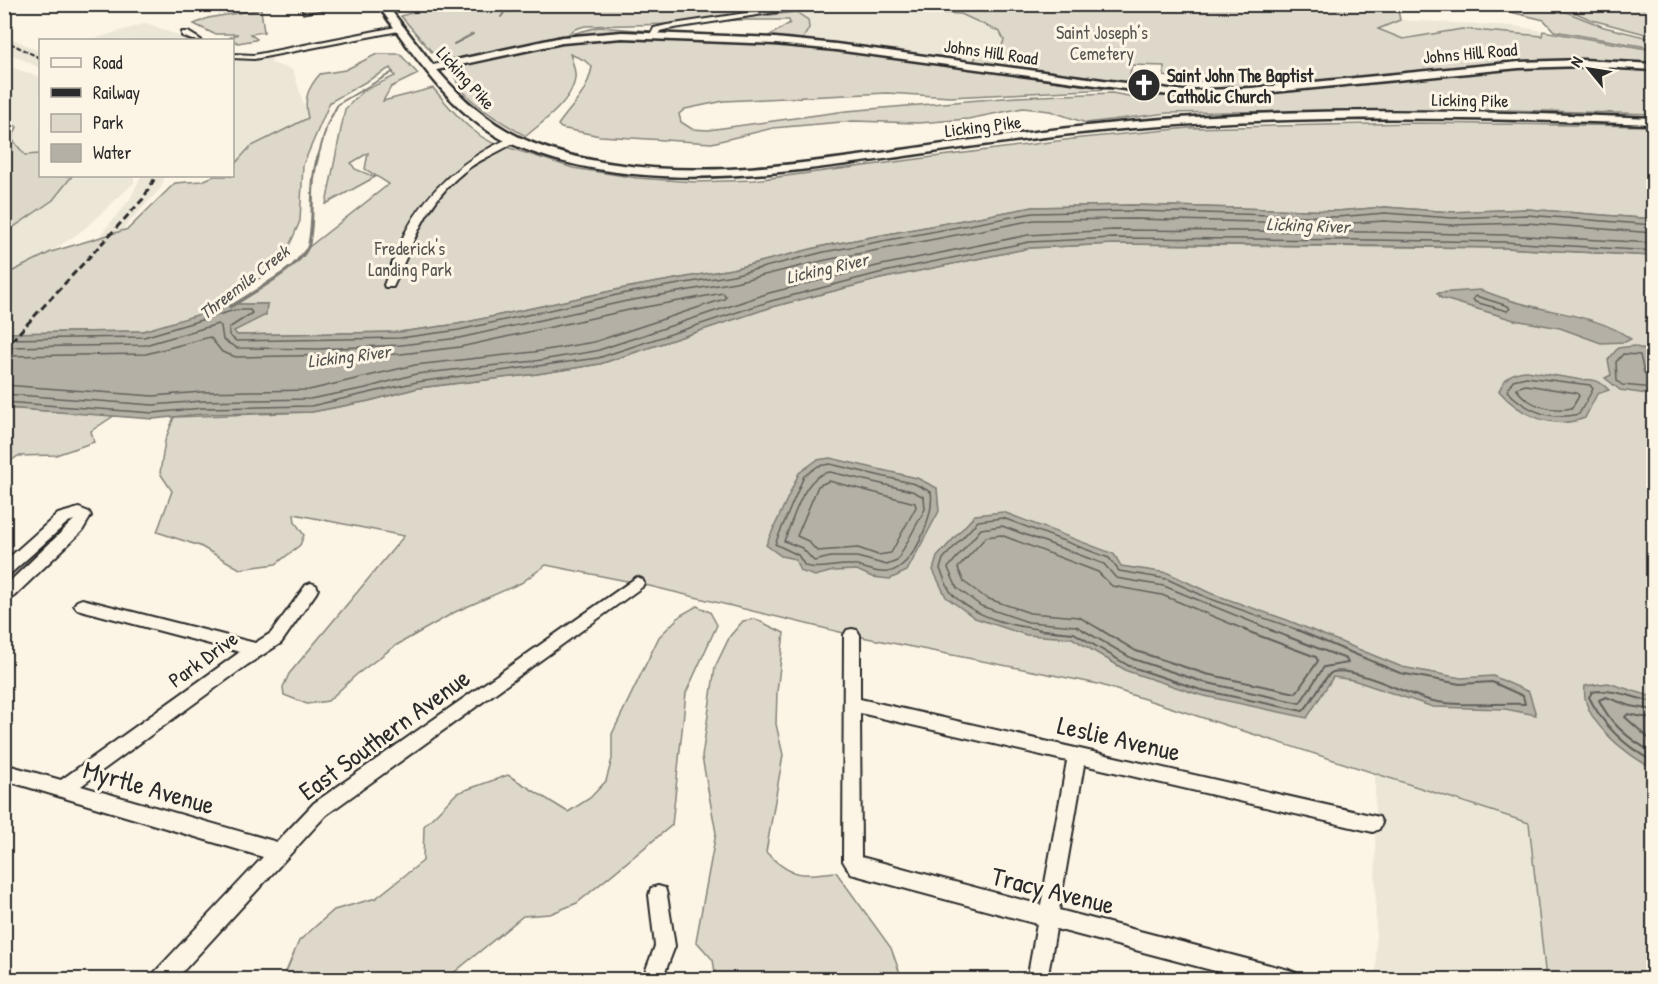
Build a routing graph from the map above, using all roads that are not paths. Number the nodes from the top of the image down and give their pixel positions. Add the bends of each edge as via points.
1 (381, 4) edge
2 (823, 4) edge
3 (401, 28) junction
4 (185, 34) dead end
5 (654, 36) junction
6 (195, 39) edge
7 (234, 56) edge
8 (1653, 67) edge
9 (433, 68) junction
10 (1653, 120) edge
11 (513, 140) junction
12 (389, 285) dead end
13 (4, 571) edge
14 (637, 583) dead end
15 (310, 589) dead end
16 (4, 597) edge
17 (82, 605) dead end
18 (852, 635) dead end
19 (257, 650) junction
20 (852, 704) junction
21 (1077, 755) junction
22 (4, 772) edge
23 (63, 789) junction
24 (1373, 823) dead end
25 (279, 852) junction
26 (658, 895) dead end
27 (1048, 915) junction
28 (161, 980) edge
29 (652, 980) edge
30 (1036, 980) edge
31 (1289, 980) edge

1 - 3 main road, Licking Pike
2 - 5 street via 667,27 657,30
3 - 7 street via 254,57
3 - 9 main road, Licking Pike
4 - 6 street
5 - 8 main road, Johns Hill Road via 836,47 1184,94 1519,65
5 - 9 main road, Johns Hill Road via 568,39
9 - 11 main road, Licking Pike via 475,117
10 - 11 main road, Licking Pike via 1366,116 1204,120 1055,134 777,170 708,174 607,166
11 - 12 street via 472,160 437,192 409,235
13 - 16 street via 67,516 84,516
14 - 25 street, East Southern Avenue via 320,809
15 - 19 street via 276,638
17 - 19 street, Park Drive
18 - 20 street, Tracy Avenue
19 - 23 street, Park Drive
20 - 21 street, Leslie Avenue
20 - 27 street, Tracy Avenue via 852,861 858,867
21 - 24 street, Leslie Avenue
21 - 27 street
22 - 23 street, Myrtle Avenue
23 - 25 street, Myrtle Avenue
25 - 28 street, East Southern Avenue
26 - 29 street via 665,946
27 - 30 street
27 - 31 street, Tracy Avenue

